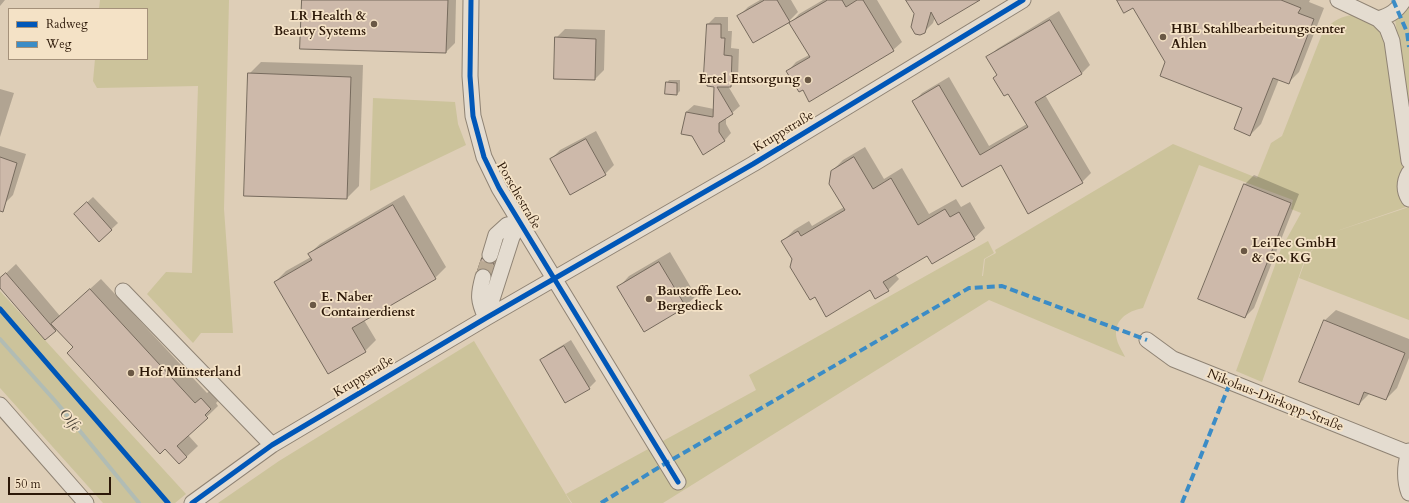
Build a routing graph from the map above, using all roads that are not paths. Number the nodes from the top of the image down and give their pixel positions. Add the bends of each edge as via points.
1 (471, 0) edge
2 (1023, 0) edge
3 (1338, 0) edge
4 (1404, 0) edge
5 (1378, 19) junction
6 (1409, 161) edge
7 (1409, 174) edge
8 (1409, 199) edge
9 (520, 222) junction
10 (490, 255) tunnel mouth
11 (483, 277) tunnel mouth
12 (553, 279) junction
13 (123, 291) dead end
14 (486, 318) junction
15 (1147, 340) dead end
16 (0, 404) edge
17 (272, 445) junction
18 (1409, 452) edge
19 (678, 482) dead end
20 (1409, 493) edge
21 (86, 503) edge
22 (192, 503) edge

1 - 9 street, Porschestraße via 470,70 473,116 484,157
2 - 12 street, Kruppstraße via 753,164
3 - 5 street
4 - 5 street via 1397,10
5 - 6 street via 1392,41
7 - 8 street via 1405,183
9 - 10 street via 507,225 496,235
9 - 12 street, Porschestraße
9 - 14 street via 512,237
11 - 14 street via 479,290 479,304
12 - 14 street, Kruppstraße
12 - 19 street
13 - 17 street
14 - 17 street, Kruppstraße
15 - 18 street, Nikolaus-Dürkopp-Straße via 1173,359
16 - 21 street
17 - 22 street, Kruppstraße
18 - 20 street, Nikolaus-Dürkopp-Straße via 1406,465

